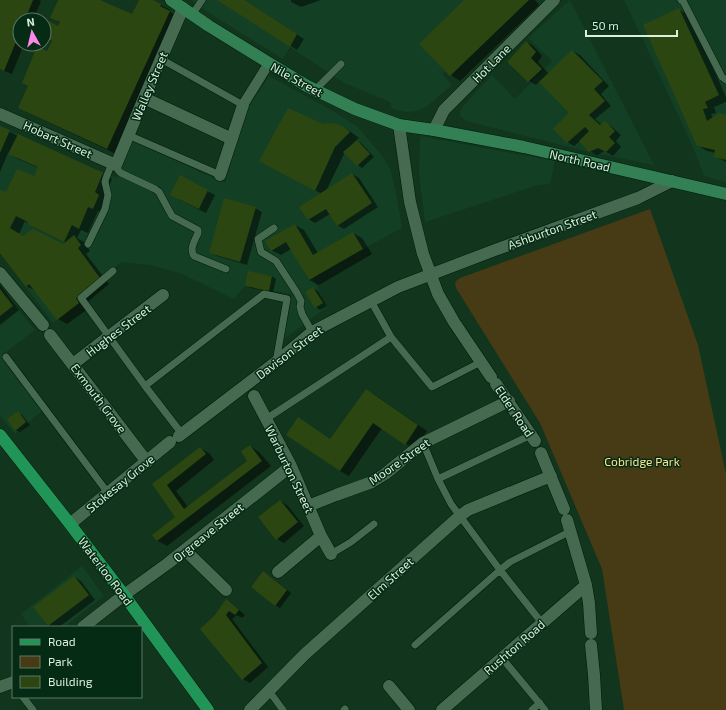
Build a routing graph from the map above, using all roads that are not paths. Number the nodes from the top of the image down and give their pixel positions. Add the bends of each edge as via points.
1 (171, 0) edge
2 (202, 0) edge
3 (681, 0) edge
4 (550, 1) edge
5 (188, 11) junction
6 (161, 59) junction
7 (269, 64) junction
8 (341, 64) dead end
9 (726, 80) edge
10 (315, 90) junction
11 (144, 98) junction
12 (244, 105) junction
13 (0, 114) edge
14 (398, 125) junction
15 (434, 130) junction
16 (128, 135) junction
17 (232, 139) junction
18 (114, 164) junction
19 (220, 175) joint
20 (672, 181) junction
21 (726, 194) edge
22 (274, 228) dead end
23 (88, 244) dead end
24 (226, 269) dead end
25 (113, 271) dead end
26 (0, 273) edge
27 (431, 274) junction
28 (163, 296) dead end
29 (371, 301) junction
30 (43, 325) joint
31 (312, 332) junction
32 (50, 335) joint
33 (109, 336) junction
34 (391, 337) junction
35 (6, 357) dead end
36 (276, 362) junction
37 (481, 362) junction
38 (73, 364) junction
39 (246, 384) junction
40 (145, 386) junction
41 (254, 396) joint
42 (509, 401) junction
43 (266, 419) junction
44 (0, 435) edge
45 (177, 437) junction
46 (533, 438) junction
47 (423, 443) junction
48 (541, 452) joint
49 (147, 462) junction
50 (291, 466) junction
51 (551, 476) junction
52 (438, 479) junction
53 (108, 493) junction
54 (308, 506) junction
55 (460, 516) junction
56 (70, 524) junction
57 (374, 524) dead end
58 (571, 531) junction
59 (321, 536) junction
60 (185, 550) junction
61 (331, 554) joint
62 (500, 570) junction
63 (278, 572) dead end
64 (586, 585) junction
65 (226, 590) dead end
66 (124, 595) junction
67 (542, 623) junction
68 (84, 626) edge
69 (415, 645) dead end
70 (502, 658) junction
71 (12, 683) edge
72 (389, 686) dead end
73 (0, 687) edge
74 (269, 691) junction
75 (24, 698) edge
76 (540, 703) junction
77 (33, 710) edge
78 (208, 710) edge
79 (250, 710) edge
80 (283, 710) edge
81 (409, 710) edge
82 (442, 710) edge
83 (532, 710) edge
84 (546, 710) edge
85 (596, 710) edge

1 - 5 main road, Nile Street
2 - 5 lane
3 - 9 lane via 722,77
4 - 15 street, Hot Lane via 444,110
5 - 6 street, Walley Street
5 - 7 main road, Nile Street
6 - 11 street, Walley Street
6 - 12 lane
7 - 10 main road, Nile Street
7 - 12 street
8 - 10 lane
10 - 14 main road, Nile Street
11 - 16 street, Walley Street
11 - 17 street
12 - 17 street
13 - 18 street, Hobart Street
14 - 15 main road, Nile Street
14 - 27 street, Elder Road via 410,202 423,254
15 - 20 main road, North Road via 524,147
16 - 18 street, Walley Street
16 - 19 lane
17 - 19 street
18 - 23 lane via 105,182 108,195 105,209
18 - 24 lane via 121,173 159,192 172,216 198,230 192,250 194,256
20 - 21 main road, North Road
20 - 27 street, Ashburton Street via 638,198
22 - 31 lane via 258,239 261,252 276,261 297,293 301,301 302,314
25 - 33 lane via 81,298
26 - 30 street
27 - 29 street, Davison Street
27 - 37 street, Elder Road via 438,294
28 - 33 street, Hughes Street
29 - 31 street, Davison Street
29 - 34 lane
30 - 32 street
31 - 36 street, Davison Street
32 - 38 street, Exmouth Grove
33 - 38 street, Hughes Street
33 - 40 lane
34 - 37 lane via 432,388
34 - 43 lane
35 - 53 lane
36 - 39 street, Davison Street
36 - 40 lane via 287,299 264,294
37 - 42 street, Elder Road
38 - 49 street, Exmouth Grove
39 - 41 street, Warburton Street
39 - 45 street, Davison Street
40 - 45 lane
41 - 43 street, Warburton Street
42 - 46 street, Elder Road
42 - 47 street, Moore Street
43 - 50 street, Warburton Street
44 - 56 main road, Waterloo Road
45 - 49 street, Stokesay Grove
46 - 48 street, Elder Road
46 - 52 lane
47 - 52 lane
47 - 54 street, Moore Street via 372,482
48 - 51 street, Elder Road
49 - 53 street, Stokesay Grove
50 - 54 street, Warburton Street
50 - 60 street, Orgreave Street
51 - 55 street, Elm Street via 468,510
51 - 58 street, Elder Road
52 - 55 lane
53 - 56 street, Stokesay Grove
54 - 59 street, Warburton Street
55 - 62 lane
55 - 74 street, Elm Street via 306,654
56 - 66 main road, Waterloo Road
57 - 61 lane
58 - 62 lane via 510,562
58 - 64 street, Elder Road
59 - 61 street, Warburton Street
59 - 63 street
60 - 65 street
60 - 66 street, Orgreave Street
62 - 67 lane
62 - 69 lane
64 - 67 street, Rushton Road
64 - 85 street, Elder Road
66 - 68 street, Orgreave Street
66 - 78 main road, Waterloo Road
67 - 70 street, Rushton Road
70 - 76 lane
70 - 82 street, Rushton Road
71 - 73 street
72 - 81 street
74 - 79 street, Elm Street
74 - 80 lane
75 - 77 lane
76 - 83 lane
76 - 84 lane

